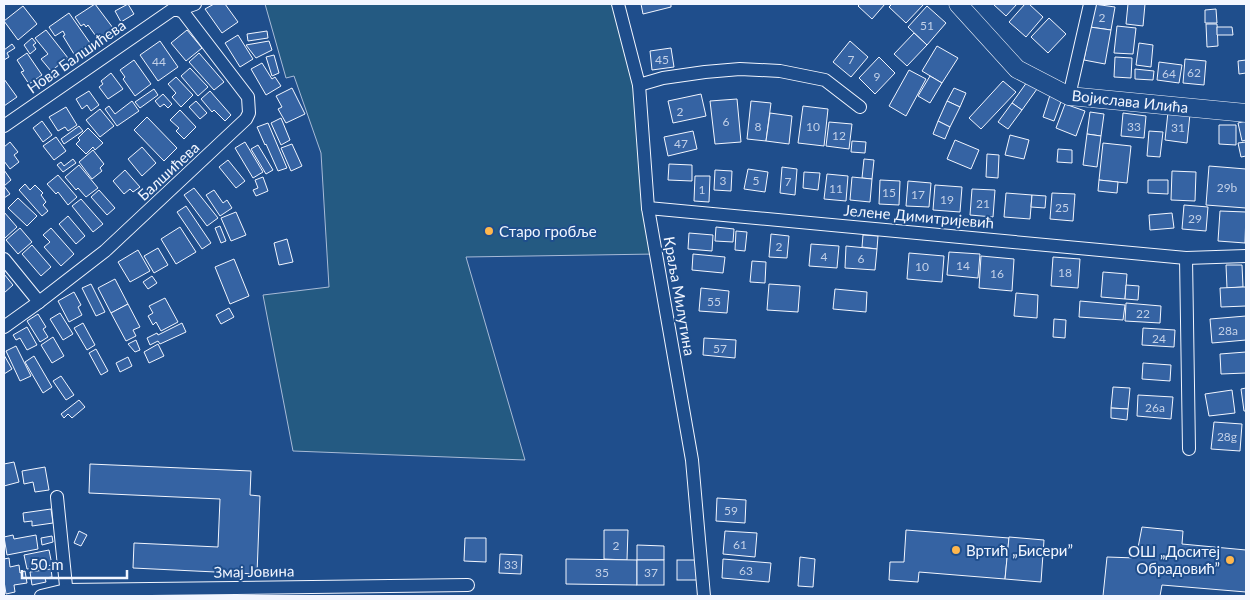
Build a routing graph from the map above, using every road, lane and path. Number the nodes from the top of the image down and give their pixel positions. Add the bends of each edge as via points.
1 (195, 4) edge
2 (618, 4) edge
3 (958, 4) edge
4 (1090, 4) edge
5 (178, 10) junction
6 (639, 85) junction
7 (1069, 96) junction
8 (860, 107) dead end
9 (1246, 113) edge
10 (4, 126) edge
11 (648, 208) junction
12 (1246, 256) edge
13 (1186, 258) junction
14 (4, 259) edge
15 (39, 302) junction
16 (4, 327) edge
17 (1189, 449) dead end
18 (57, 497) dead end
19 (468, 585) dead end
20 (66, 593) edge
21 (41, 596) edge
22 (704, 596) edge

1 - 5 street, Нова Балшићева
2 - 6 street, Краља Милутина
3 - 7 street, Војислава Илића via 1017,69
4 - 7 street
5 - 10 street, Нова Балшићева via 172,10
5 - 15 street, Балшићева via 183,12 248,97 246,120 105,251
6 - 8 street via 705,72 780,70 825,80
6 - 11 street, Краља Милутина
7 - 9 street, Војислава Илића
11 - 13 street, Јелене Димитријевић
11 - 22 street, Краља Милутина via 692,460
12 - 13 street, Јелене Димитријевић
13 - 17 street
14 - 15 street
15 - 16 street, Балшићева
18 - 20 street
19 - 20 street, Змај Јовина
20 - 21 street, Змај Јовина

